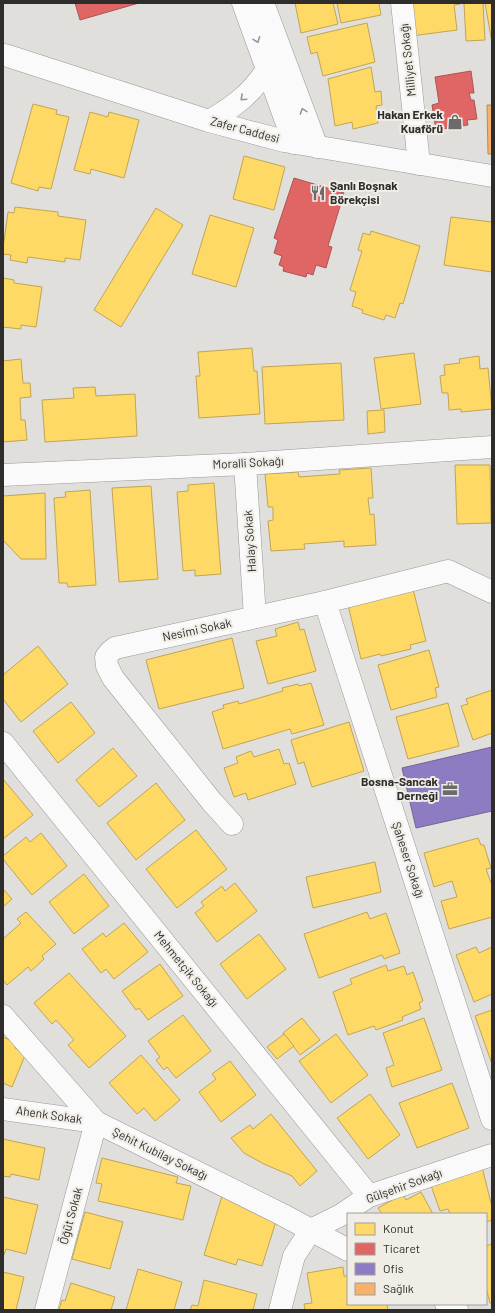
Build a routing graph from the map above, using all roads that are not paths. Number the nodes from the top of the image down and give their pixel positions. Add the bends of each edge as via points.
1 (243, 3) edge
2 (263, 3) edge
3 (402, 3) edge
4 (4, 55) edge
5 (268, 68) junction
6 (209, 121) junction
7 (294, 143) junction
8 (317, 148) junction
9 (419, 164) junction
10 (492, 176) edge
11 (492, 447) edge
12 (245, 464) junction
13 (3, 475) edge
14 (492, 592) edge
15 (325, 602) junction
16 (255, 618) junction
17 (3, 743) edge
18 (232, 824) dead end
19 (3, 1016) edge
20 (3, 1108) edge
21 (492, 1119) edge
22 (96, 1122) junction
23 (492, 1155) edge
24 (369, 1196) junction
25 (312, 1230) junction
26 (347, 1249) edge
27 (448, 1305) edge
28 (46, 1310) edge
29 (280, 1310) edge
30 (457, 1310) edge

1 -> 5 street
8 -> 2 street
3 - 9 street, Milliyet Sokağı
4 - 6 street, Zafer Caddesi
5 -> 6 street via 259,82 240,101
5 - 7 street
6 - 7 street, Zafer Caddesi
7 - 8 street, Zafer Caddesi
8 - 9 street, Zafer Caddesi
9 - 10 street, Zafer Caddesi
11 - 12 street, Moralli Sokağı
12 - 13 street, Moralli Sokağı
12 - 16 street, Halay Sokak
14 - 15 street, Nesimi Sokak via 448,570
15 - 16 street, Nesimi Sokak
15 - 21 street, Şaheser Sokağı
16 - 18 street, Nesimi Sokak via 115,648 106,657 113,678
17 - 24 street, Mehmetçik Sokağı
19 - 22 street, Şehit Kubilay Sokağı
20 - 22 street, Ahenk Sokak
22 - 25 street, Şehit Kubilay Sokağı
22 - 28 street, Öğüt Sokak
23 - 24 street, Gülşehir Sokağı
24 - 25 street, Gülşehir Sokağı
25 - 26 street, Şehit Kubilay Sokağı
25 - 29 street, Gülşehir Sokağı via 294,1256
27 - 30 street

